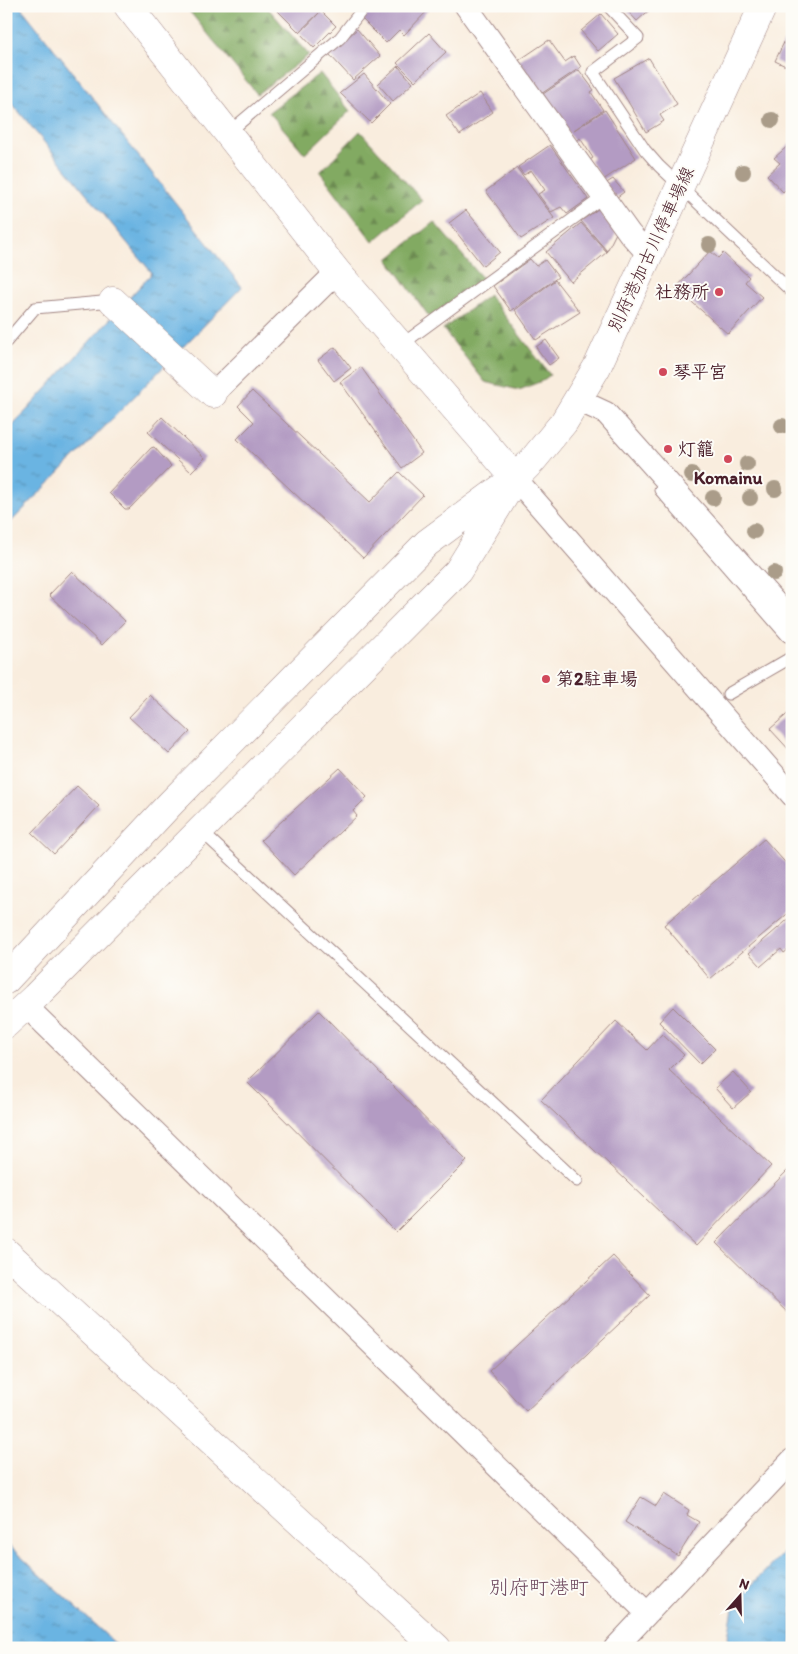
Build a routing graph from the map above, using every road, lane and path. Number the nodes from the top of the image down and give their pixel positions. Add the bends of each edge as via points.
1 (128, 6) edge
2 (365, 6) edge
3 (466, 6) edge
4 (608, 6) edge
5 (763, 6) edge
6 (228, 133) junction
7 (681, 186) junction
8 (603, 197) junction
9 (649, 255) junction
10 (337, 272) junction
11 (792, 292) edge
12 (112, 301) joint
13 (6, 342) edge
14 (400, 346) junction
15 (213, 394) joint
16 (578, 400) junction
17 (601, 423) dead end
18 (515, 478) junction
19 (791, 626) edge
20 (792, 657) edge
21 (728, 694) dead end
22 (792, 795) edge
23 (170, 804) junction
24 (200, 830) junction
25 (6, 980) edge
26 (26, 1006) junction
27 (6, 1024) edge
28 (577, 1181) dead end
29 (6, 1252) edge
30 (792, 1460) edge
31 (647, 1613) junction
32 (437, 1648) edge
33 (615, 1648) edge

1 - 6 street
2 - 6 lane via 340,38
3 - 8 street
4 - 7 lane via 638,38 593,72 645,150
5 - 7 street, 別府港加古川停車場線
6 - 10 street
7 - 9 street, 別府港加古川停車場線
7 - 11 lane
8 - 9 street
8 - 14 lane
9 - 16 street, 別府港加古川停車場線 via 597,367
10 - 14 street
10 - 15 street
12 - 13 lane via 35,308
12 - 15 street
14 - 18 street
16 - 18 street, 別府港加古川停車場線 via 564,422
16 - 19 street via 606,413
17 - 19 lane via 787,636
18 - 22 street
18 - 23 street via 427,543
18 - 24 street via 458,570
20 - 21 lane
23 - 24 street
23 - 25 street
24 - 26 street
24 - 28 lane
26 - 27 street
26 - 31 street
29 - 32 street
30 - 31 street
31 - 33 street

